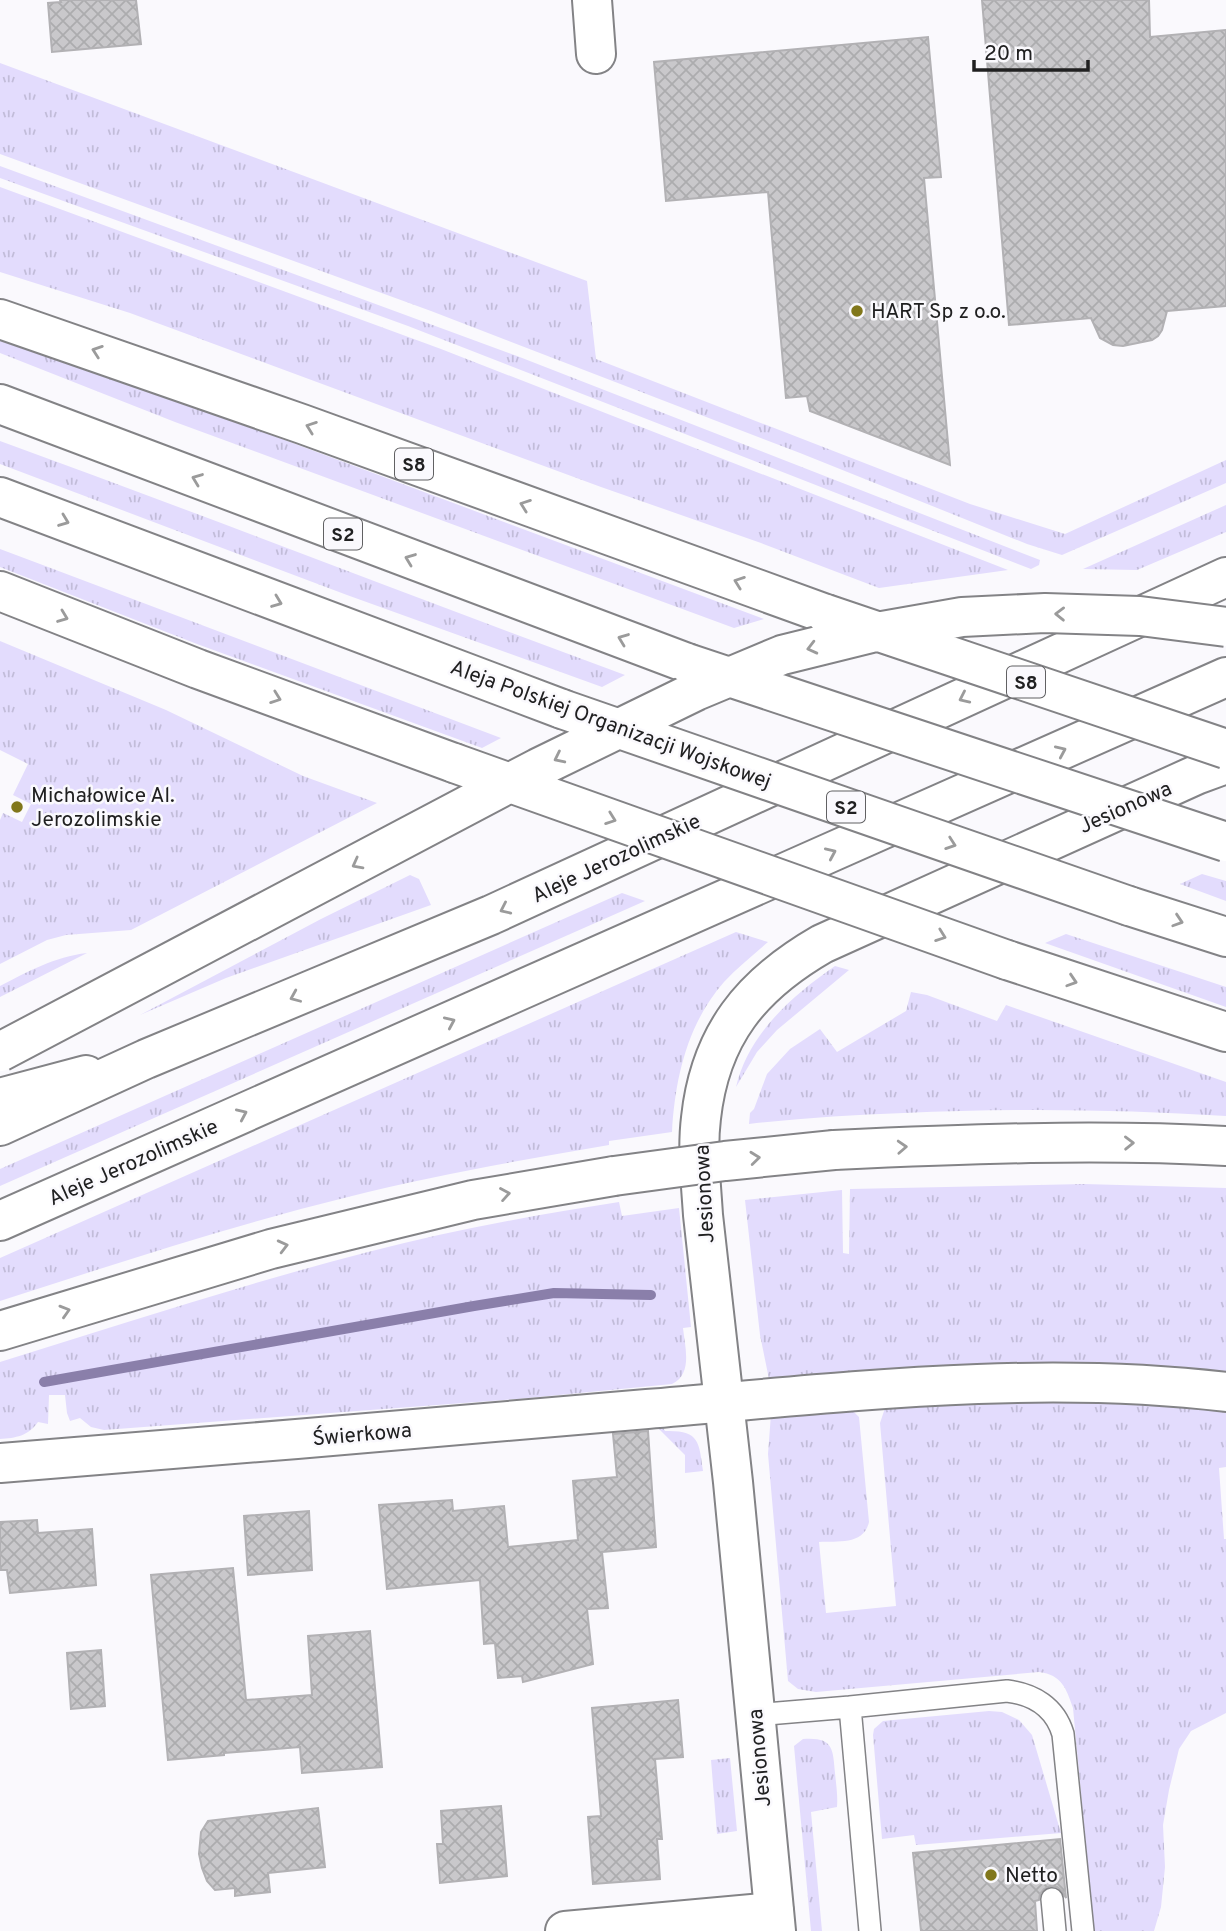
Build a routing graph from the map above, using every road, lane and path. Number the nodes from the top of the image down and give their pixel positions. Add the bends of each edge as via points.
1 (592, 0) edge
2 (596, 54) dead end
3 (0, 319) edge
4 (0, 404) edge
5 (0, 497) edge
6 (1226, 577) edge
7 (0, 591) edge
8 (1226, 627) edge
9 (1226, 677) edge
10 (1226, 749) edge
11 (1226, 764) edge
12 (1226, 842) edge
13 (1226, 937) edge
14 (1226, 1032) edge
15 (0, 1052) edge
16 (146, 1059) junction
17 (0, 1098) edge
18 (0, 1126) edge
19 (1226, 1146) edge
20 (0, 1221) edge
21 (0, 1331) edge
22 (1226, 1392) edge
23 (724, 1403) junction
24 (0, 1463) edge
25 (850, 1707) junction
26 (755, 1714) junction
27 (1052, 1899) dead end
28 (775, 1922) edge
29 (565, 1931) edge
30 (870, 1931) edge
31 (1055, 1931) edge
32 (1083, 1931) edge

1 - 2 main road
10 -> 3 main road, S8, bridge via 826,614
12 -> 4 main road, S2, bridge via 687,663
5 -> 13 main road, Aleja Polskiej Organizacji Wojskowej / S2, bridge via 562,709
6 -> 16 main road, Aleje Jerozolimskie via 491,915
7 -> 14 main road, bridge via 454,763 1007,960
8 -> 15 main road, bridge via 1140,616 1045,613 961,617 782,655 695,691 538,768
20 -> 9 main road, Aleje Jerozolimskie
11 - 23 main road, Jesionowa via 822,944 779,972 741,1010 712,1070 700,1138 703,1215
16 - 17 main road
16 - 18 main road, Aleje Jerozolimskie
21 -> 19 main road, bridge via 271,1249 473,1200 614,1176 834,1150 974,1144
22 - 23 main road, Świerkowa via 1096,1383 997,1383
23 - 24 main road, Świerkowa
23 - 26 main road, Jesionowa
25 - 26 lane
25 - 30 lane
25 - 32 lane via 1007,1692 1023,1694 1049,1709 1063,1734
26 - 28 main road, Jesionowa
27 - 31 lane
28 - 29 main road

